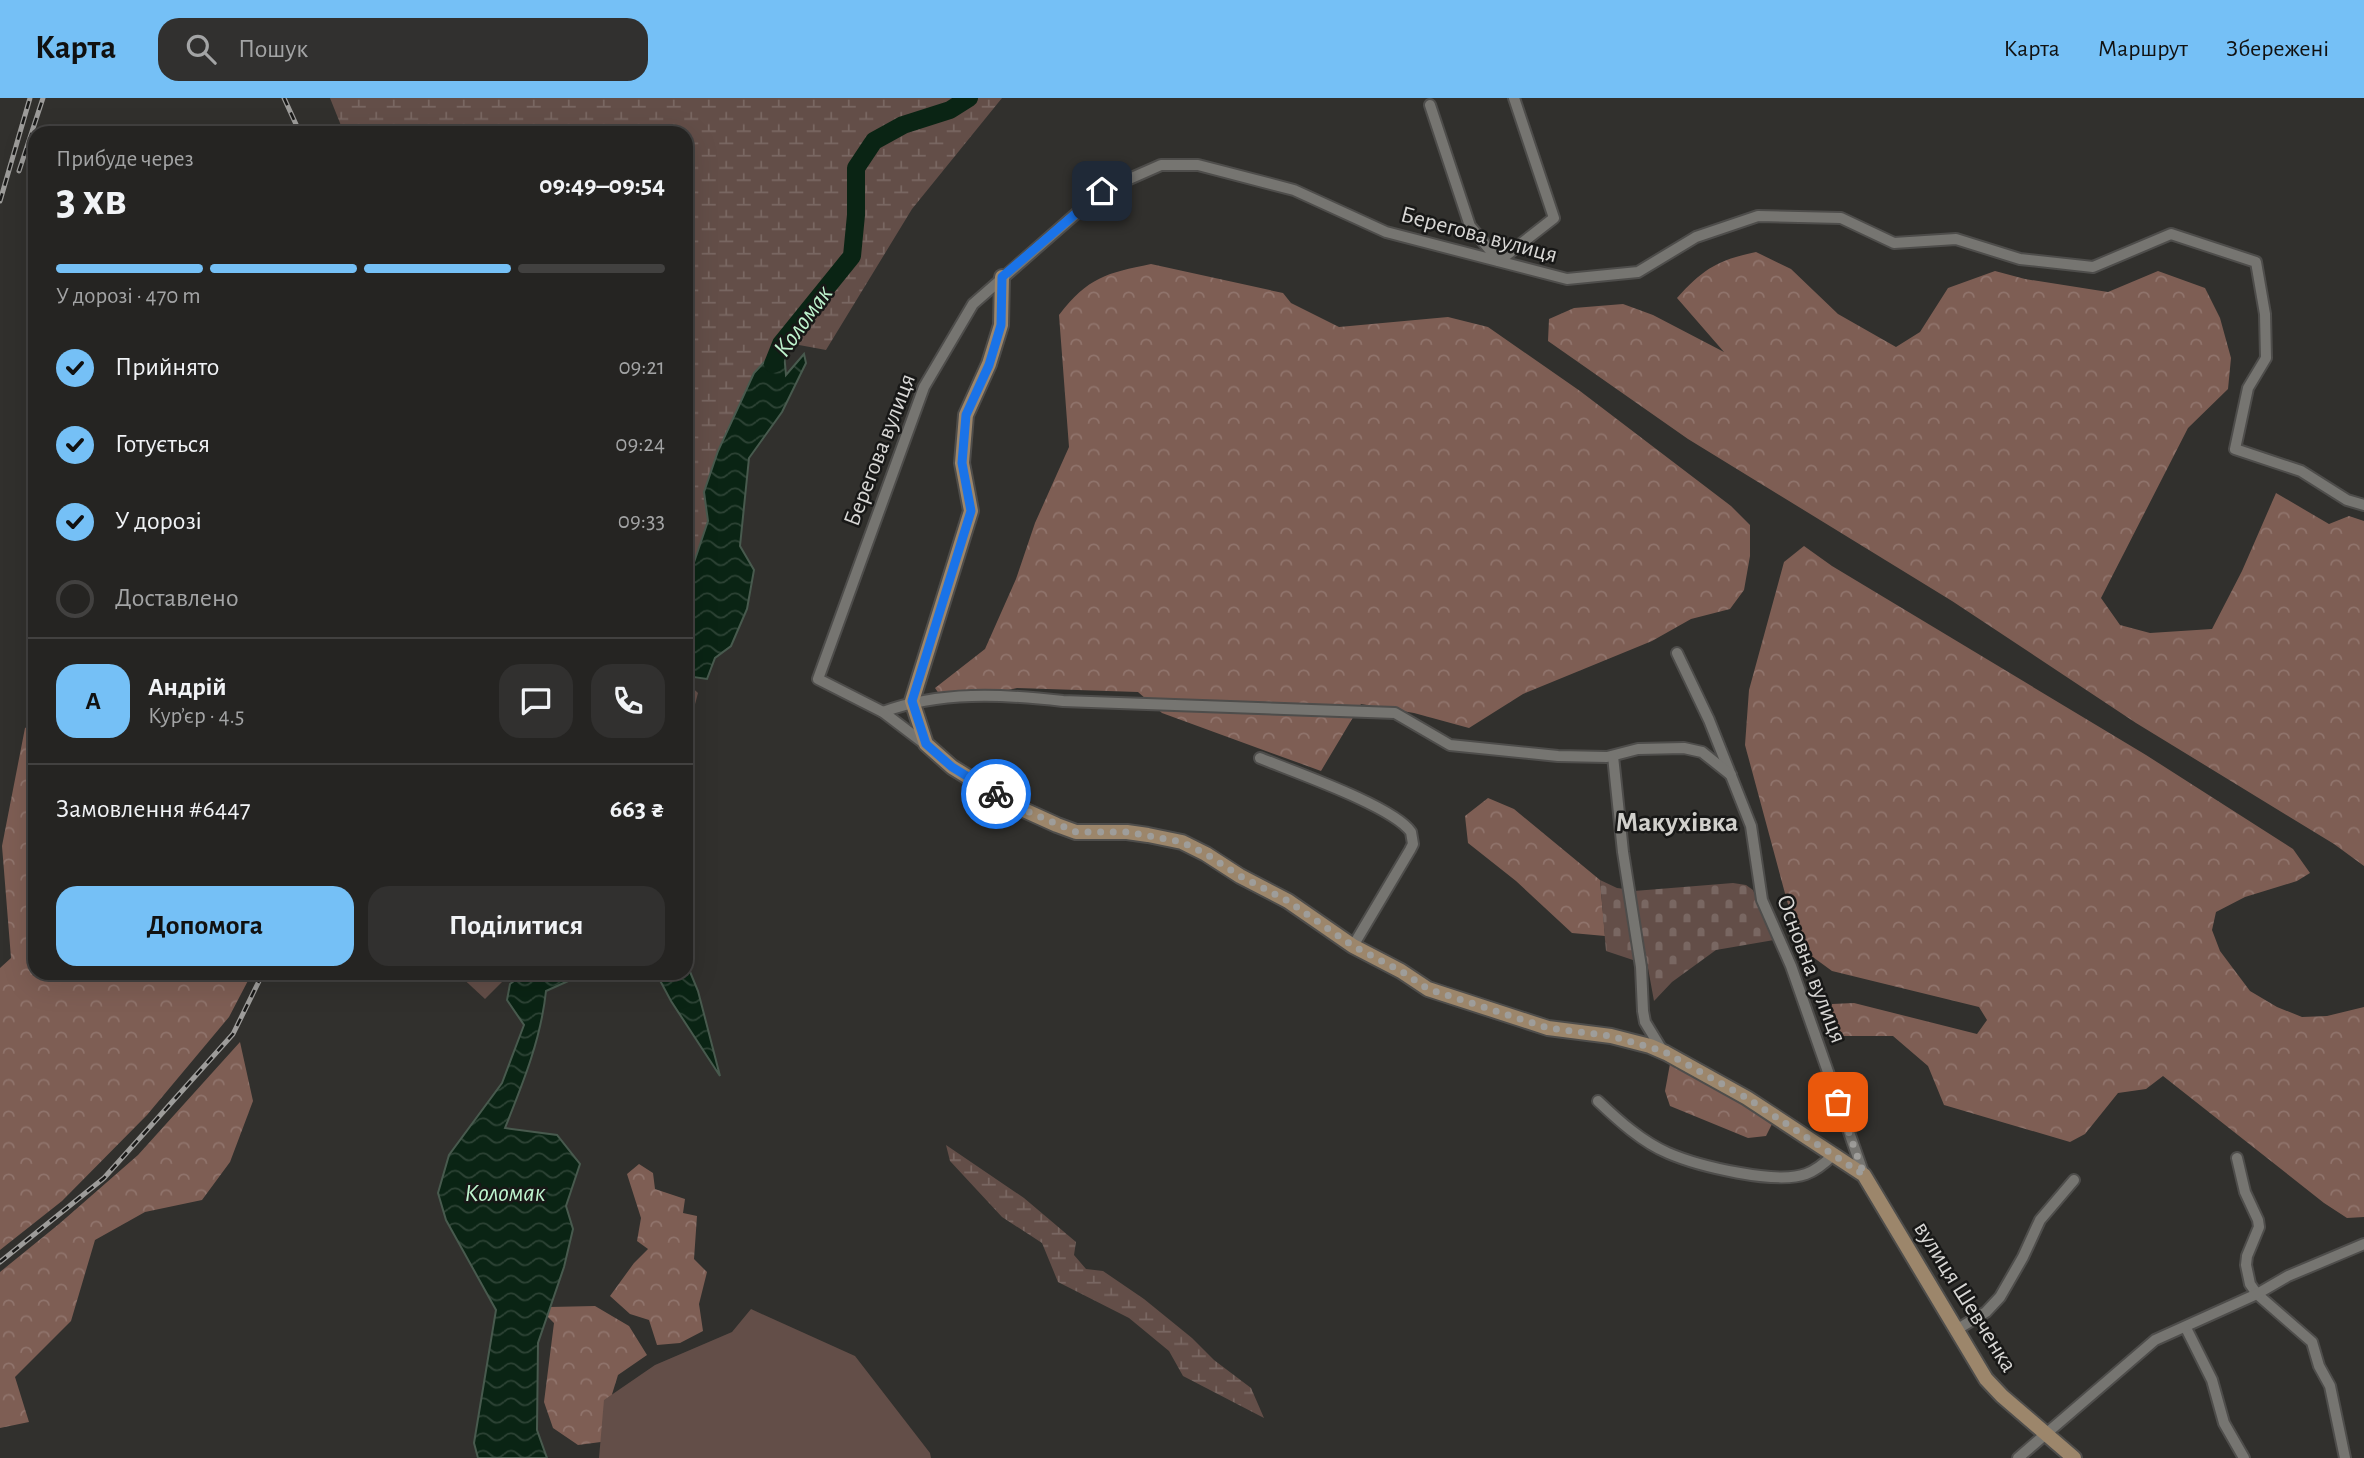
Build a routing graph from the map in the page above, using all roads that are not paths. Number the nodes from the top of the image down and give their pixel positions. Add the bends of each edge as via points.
1 (1514, 98) edge
2 (1430, 104) dead end
3 (1499, 261) junction
4 (1002, 277) junction
5 (2364, 505) edge
6 (1677, 653) dead end
7 (912, 701) junction
8 (883, 712) junction
9 (926, 744) junction
10 (1613, 756) junction
11 (1261, 758) dead end
12 (1731, 775) junction
13 (1353, 946) junction
14 (1663, 1051) junction
15 (1598, 1101) dead end
16 (1833, 1155) junction
17 (2237, 1158) dead end
18 (1864, 1175) junction
19 (2074, 1180) dead end
20 (2364, 1244) edge
21 (2257, 1294) junction
22 (2186, 1328) junction
23 (1956, 1330) junction
24 (2045, 1433) junction
25 (2018, 1458) edge
26 (2074, 1458) edge
27 (2244, 1458) edge
28 (2345, 1458) edge

1 - 3 street via 1553,218
2 - 3 street via 1470,226
3 - 4 street, Берегова вулиця via 1386,232 1294,190 1198,165 1161,165 1102,191
3 - 5 street, Берегова вулиця via 1567,279 1638,272 1696,237 1758,216 1841,218 1894,243 1956,239 2020,259 2094,267 2171,234 2256,262 2266,314 2266,358 2248,388 2235,449 2301,471 2347,500
4 - 7 street via 1001,325 966,415 962,463 971,511
4 - 8 street, Берегова вулиця via 973,304 924,387 818,679
6 - 12 street, Основна вулиця
7 - 8 street
7 - 9 street
7 - 10 street via 1011,695 1063,701 1395,713 1450,744 1558,756
8 - 9 street
9 - 13 street via 1015,806 1057,825 1076,832 1127,832 1182,842 1288,901
10 - 12 street via 1639,749 1684,748 1702,752
10 - 14 street via 1643,1011
11 - 13 street via 1359,799 1412,832 1413,845
12 - 18 street, Основна вулиця via 1751,826 1762,900 1791,966
13 - 14 street via 1428,989 1548,1028 1611,1036
14 - 16 street via 1747,1098
15 - 16 street via 1647,1142 1715,1168 1792,1177 1815,1170
16 - 18 street
17 - 21 street via 2258,1220 2246,1265
18 - 23 street, вулиця Шевченка
19 - 23 street via 2040,1220 2000,1297 1986,1312
20 - 21 street
21 - 22 street
21 - 28 street via 2312,1342 2330,1386
22 - 24 street via 2155,1340
22 - 27 street via 2212,1380 2224,1423
23 - 24 street, вулиця Шевченка via 1986,1379
24 - 25 street
24 - 26 street, вулиця Шевченка

